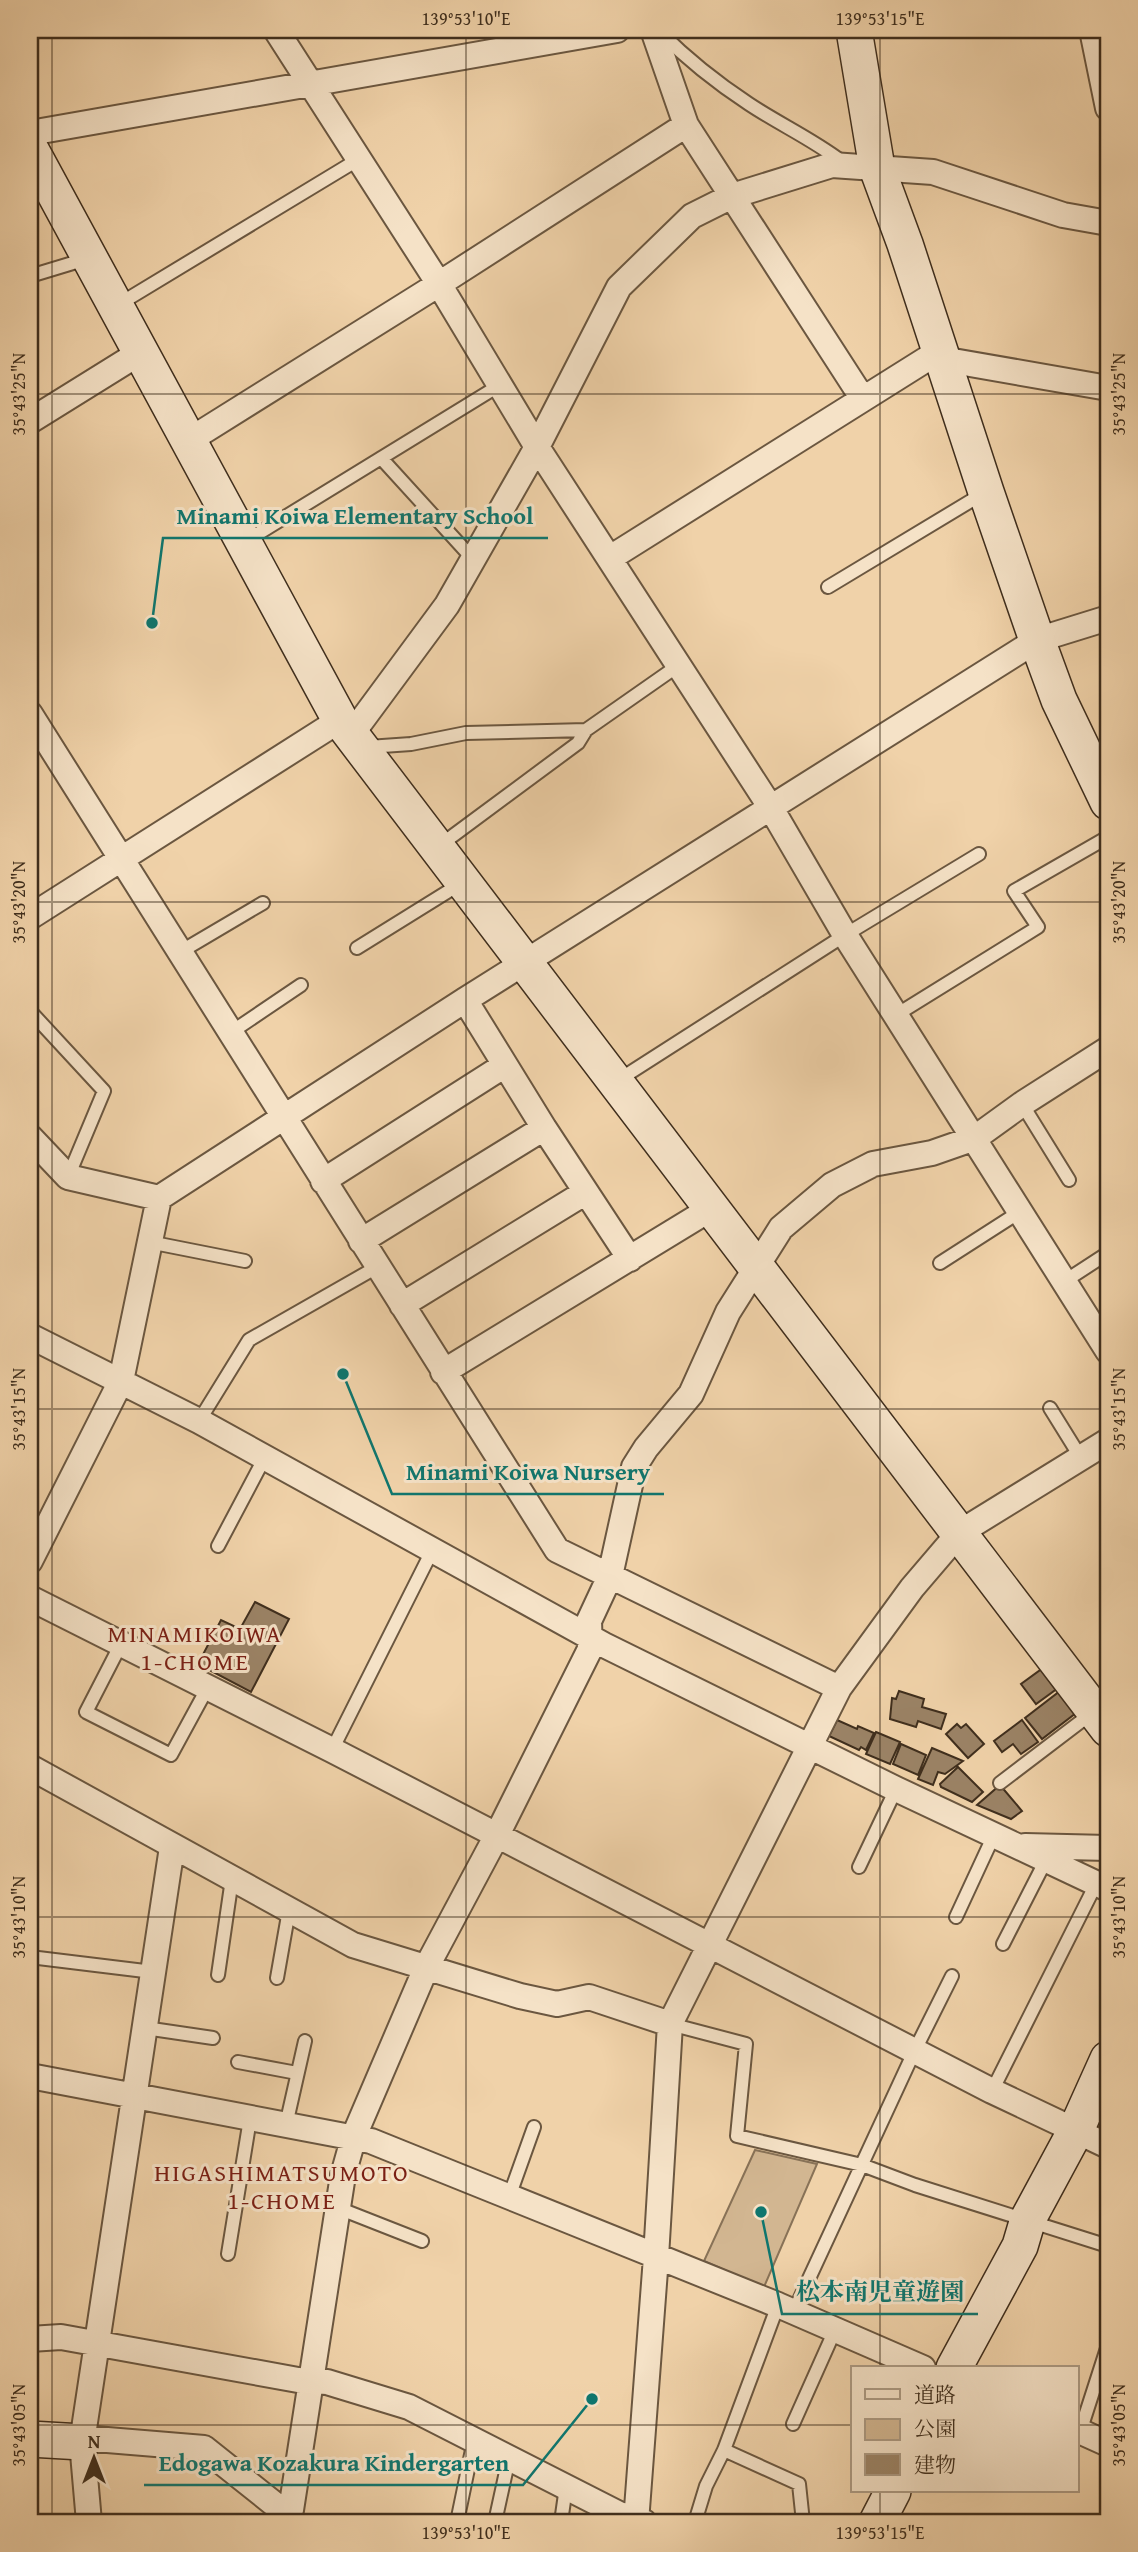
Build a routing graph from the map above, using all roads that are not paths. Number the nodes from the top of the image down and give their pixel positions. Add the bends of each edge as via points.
1 (276, 30) edge
2 (617, 30) edge
3 (655, 30) edge
4 (854, 30) edge
5 (1092, 30) edge
6 (311, 84) junction
7 (1108, 108) edge
8 (686, 125) junction
9 (30, 133) edge
10 (30, 148) edge
11 (359, 159) junction
12 (862, 167) junction
13 (732, 196) junction
14 (1108, 223) edge
15 (90, 258) junction
16 (30, 276) edge
17 (439, 284) junction
18 (116, 306) junction
19 (141, 352) junction
20 (944, 360) junction
21 (500, 385) junction
22 (1108, 388) edge
23 (863, 399) junction
24 (30, 421) edge
25 (188, 441) junction
26 (537, 447) junction
27 (381, 458) junction
28 (985, 492) junction
29 (243, 543) junction
30 (610, 558) junction
31 (473, 559) junction
32 (828, 587) dead end
33 (1108, 618) edge
34 (1037, 640) junction
35 (679, 665) junction
36 (30, 714) edge
37 (586, 730) junction
38 (351, 735) junction
39 (37, 742) edge
40 (1108, 802) edge
41 (771, 808) junction
42 (1108, 837) edge
43 (437, 848) junction
44 (979, 854) dead end
45 (122, 859) junction
46 (463, 882) junction
47 (263, 903) dead end
48 (33, 908) edge
49 (845, 935) junction
50 (357, 948) dead end
51 (180, 952) junction
52 (525, 962) junction
53 (301, 985) dead end
54 (465, 1000) junction
55 (30, 1012) edge
56 (896, 1015) junction
57 (230, 1033) junction
58 (1108, 1049) edge
59 (505, 1065) junction
60 (617, 1081) junction
61 (1022, 1104) junction
62 (283, 1118) junction
63 (544, 1128) junction
64 (30, 1137) edge
65 (975, 1138) junction
66 (68, 1177) junction
67 (1069, 1180) dead end
68 (323, 1181) junction
69 (586, 1192) junction
70 (159, 1198) junction
71 (712, 1208) junction
72 (1021, 1212) junction
73 (361, 1241) junction
74 (149, 1242) junction
75 (1108, 1253) edge
76 (630, 1259) junction
77 (245, 1261) dead end
78 (940, 1263) dead end
79 (377, 1267) junction
80 (756, 1267) junction
81 (1065, 1281) junction
82 (401, 1305) junction
83 (30, 1336) edge
84 (1108, 1351) edge
85 (443, 1372) junction
86 (121, 1381) junction
87 (1050, 1408) dead end
88 (199, 1421) junction
89 (1108, 1441) edge
90 (265, 1457) junction
91 (1081, 1458) junction
92 (959, 1533) junction
93 (218, 1546) dead end
94 (433, 1549) junction
95 (30, 1561) edge
96 (610, 1576) junction
97 (30, 1598) edge
98 (588, 1636) junction
99 (121, 1644) junction
100 (208, 1687) junction
101 (839, 1688) junction
102 (1101, 1720) edge
103 (811, 1745) junction
104 (332, 1750) junction
105 (30, 1767) edge
106 (1000, 1783) dead end
107 (896, 1789) junction
108 (497, 1835) junction
109 (995, 1835) junction
110 (1017, 1846) junction
111 (172, 1847) junction
112 (1108, 1848) edge
113 (1046, 1860) junction
114 (859, 1867) dead end
115 (232, 1879) junction
116 (1102, 1886) edge
117 (289, 1910) junction
118 (956, 1917) dead end
119 (709, 1944) junction
120 (1003, 1944) dead end
121 (30, 1957) edge
122 (426, 1968) junction
123 (153, 1972) junction
124 (218, 1976) dead end
125 (952, 1976) dead end
126 (277, 1978) dead end
127 (670, 2024) junction
128 (145, 2028) junction
129 (213, 2038) dead end
130 (305, 2041) dead end
131 (914, 2052) junction
132 (1108, 2059) edge
133 (238, 2062) dead end
134 (298, 2073) junction
135 (30, 2076) edge
136 (992, 2091) junction
137 (135, 2094) junction
138 (250, 2119) junction
139 (286, 2125) junction
140 (534, 2127) dead end
141 (1076, 2130) junction
142 (354, 2136) junction
143 (1108, 2146) edge
144 (862, 2165) junction
145 (509, 2197) junction
146 (338, 2208) junction
147 (1028, 2219) junction
148 (422, 2241) dead end
149 (1108, 2246) edge
150 (228, 2254) dead end
151 (656, 2257) junction
152 (786, 2308) junction
153 (835, 2330) junction
154 (30, 2339) edge
155 (97, 2345) junction
156 (1108, 2345) edge
157 (918, 2366) edge
158 (955, 2366) edge
159 (310, 2381) junction
160 (793, 2424) dead end
161 (1079, 2431) edge
162 (30, 2440) edge
163 (83, 2440) junction
164 (474, 2440) junction
165 (1108, 2444) edge
166 (724, 2450) junction
167 (509, 2458) junction
168 (566, 2487) junction
169 (892, 2492) edge
170 (639, 2521) edge
171 (89, 2522) edge
172 (457, 2522) edge
173 (495, 2522) edge
174 (561, 2522) edge
175 (695, 2522) edge
176 (803, 2522) edge
177 (877, 2522) edge

1 - 6 street
2 - 6 street
3 - 8 street
3 - 12 lane via 749,104
4 - 12 street
5 - 7 street
6 - 9 street
6 - 11 street
8 - 13 street
8 - 17 street
10 - 15 street
11 - 17 street
11 - 18 lane
12 - 13 street via 832,165
12 - 14 street via 933,172 1063,215
12 - 20 street via 905,244
13 - 23 street
13 - 26 street via 692,216 620,286
15 - 16 lane
15 - 18 street
17 - 21 street
17 - 25 street
18 - 19 street
19 - 24 street
19 - 25 street
20 - 22 street
20 - 23 street via 930,357
20 - 28 street
21 - 26 street
21 - 27 lane
23 - 30 street
25 - 29 street
26 - 30 street
26 - 31 street
27 - 29 lane
27 - 31 lane
28 - 32 lane
28 - 34 street
29 - 38 street
30 - 35 street
31 - 38 street via 447,605
33 - 34 street
34 - 40 street via 1059,700
34 - 41 street
35 - 37 lane
35 - 41 street
36 - 39 street
37 - 38 lane via 467,733 411,744
37 - 43 lane via 578,743
38 - 43 street
38 - 45 street
39 - 45 street
41 - 49 street
41 - 52 street
42 - 56 lane via 1014,891 1038,927
43 - 46 street
44 - 49 lane
45 - 48 street
45 - 51 street
46 - 50 lane
46 - 52 street
47 - 51 lane
49 - 56 street
49 - 60 lane
51 - 57 street
52 - 54 street
52 - 60 street
53 - 57 lane
54 - 59 street
54 - 62 street
55 - 66 lane via 104,1091
56 - 65 street
57 - 62 street
58 - 61 street
59 - 63 street
59 - 68 street
60 - 71 street
61 - 65 street
61 - 67 lane
62 - 68 street
62 - 70 street
63 - 69 street
63 - 73 street
64 - 66 street
65 - 72 street
65 - 80 street via 932,1153 873,1164 832,1185 781,1227
66 - 70 street
68 - 73 street
69 - 76 street
69 - 82 street
70 - 74 street
71 - 76 street
71 - 80 street
72 - 78 lane
72 - 81 street
73 - 79 street
74 - 77 lane
74 - 86 street
75 - 81 lane
76 - 85 street
79 - 82 street
79 - 88 lane via 248,1340
80 - 92 street
80 - 96 street via 728,1312 691,1394 634,1467
81 - 84 street
82 - 85 street
83 - 86 street
85 - 96 street via 556,1550
86 - 88 street
86 - 95 street
87 - 91 lane
88 - 90 street
89 - 91 street
90 - 93 lane
90 - 94 street
91 - 92 street
92 - 101 street
92 - 102 street
94 - 98 street
94 - 104 lane
96 - 98 street via 589,1621
96 - 101 street
97 - 99 street
98 - 103 street
98 - 108 street via 590,1649
99 - 100 street
99 - 100 lane via 86,1712 171,1755
100 - 104 street
101 - 103 street
102 - 106 lane
103 - 107 street
103 - 119 street
104 - 108 street
105 - 111 street
107 - 109 street
107 - 114 lane
108 - 119 street
108 - 122 street
109 - 110 street
109 - 118 lane
110 - 112 street
110 - 113 street
111 - 115 street
111 - 123 street
113 - 116 street
113 - 120 lane
115 - 117 street
115 - 124 lane
116 - 136 lane
117 - 122 street via 353,1945
117 - 126 lane
119 - 127 street
119 - 131 street
121 - 123 lane
122 - 127 street via 557,2004 589,1997
122 - 142 street
123 - 128 street
125 - 131 lane
127 - 144 lane via 746,2044 737,2136
127 - 151 street
128 - 129 lane
128 - 137 street
130 - 134 lane
131 - 136 street
131 - 144 lane
132 - 141 street
133 - 134 lane
134 - 139 lane
135 - 137 street
136 - 141 street
137 - 138 street
137 - 155 street
138 - 139 street
138 - 150 lane
139 - 142 street
140 - 145 lane
141 - 143 street
141 - 147 street
142 - 145 street
142 - 146 street
144 - 147 lane
144 - 152 lane
145 - 151 street
146 - 148 lane
146 - 159 street
147 - 149 lane
147 - 158 street via 1020,2246
151 - 152 street
151 - 170 street
152 - 153 street
152 - 166 lane
153 - 157 street
153 - 160 lane
154 - 155 street via 61,2337
155 - 159 street
155 - 163 street
156 - 161 lane
159 - 163 street via 291,2510 283,2511 204,2448
159 - 164 street via 409,2407
161 - 165 street
162 - 163 street
163 - 171 street
164 - 167 street
164 - 172 lane
166 - 175 lane
166 - 176 lane via 799,2484
167 - 168 street
167 - 173 lane
168 - 170 street
168 - 174 lane
169 - 177 street

